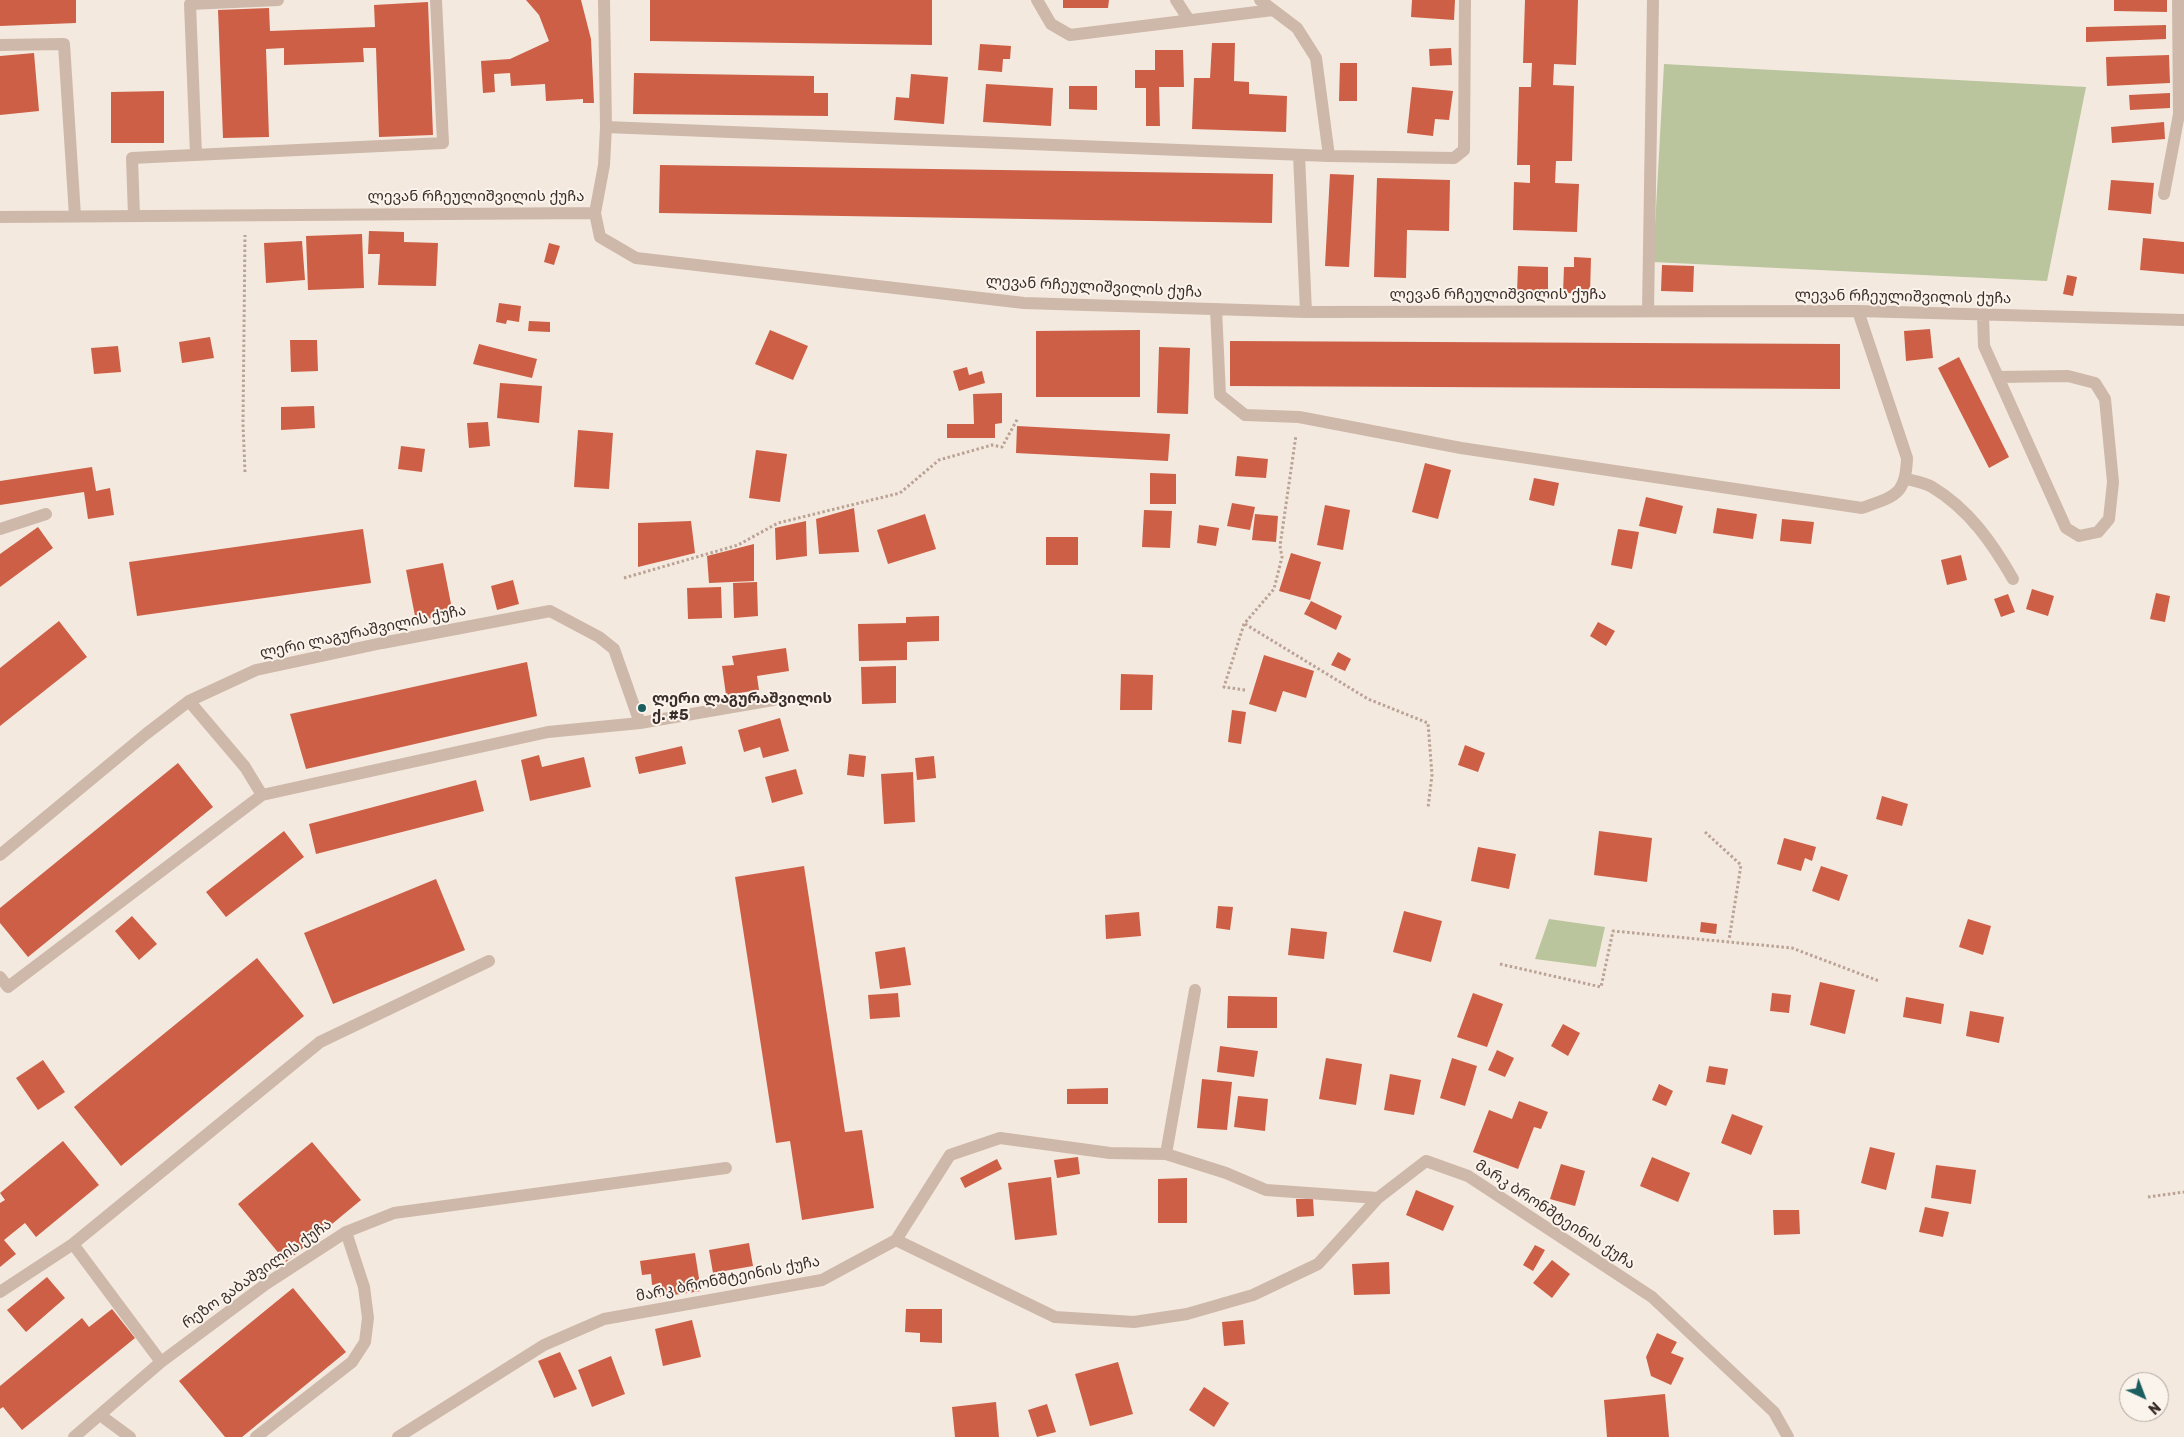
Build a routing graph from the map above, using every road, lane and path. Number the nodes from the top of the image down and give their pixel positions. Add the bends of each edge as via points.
1 (278, 0) edge
2 (436, 0) edge
3 (604, 0) edge
4 (1037, 0) edge
5 (1176, 0) edge
6 (1260, 0) edge
7 (1465, 0) edge
8 (1653, 0) edge
9 (2178, 0) edge
10 (1273, 10) junction
11 (1189, 20) junction
12 (0, 45) edge
13 (2182, 115) edge
14 (606, 127) junction
15 (196, 155) junction
16 (1299, 155) junction
17 (1329, 156) junction
18 (2164, 194) dead end
19 (596, 213) junction
20 (75, 216) junction
21 (134, 216) junction
22 (0, 217) edge
23 (245, 234) dead end
24 (1216, 309) junction
25 (1648, 311) junction
26 (1306, 312) junction
27 (1858, 312) junction
28 (1983, 315) junction
29 (2184, 320) edge
30 (1998, 377) junction
31 (1299, 417) junction
32 (1018, 418) dead end
33 (245, 472) dead end
34 (1906, 479) junction
35 (46, 514) dead end
36 (0, 529) edge
37 (624, 578) dead end
38 (2013, 579) dead end
39 (1244, 624) junction
40 (1245, 690) dead end
41 (773, 700) dead end
42 (190, 701) junction
43 (640, 723) junction
44 (262, 795) junction
45 (1428, 808) dead end
46 (1705, 832) dead end
47 (0, 856) edge
48 (1729, 940) junction
49 (488, 961) dead end
50 (1500, 964) dead end
51 (0, 977) edge
52 (1878, 981) dead end
53 (1195, 990) dead end
54 (1166, 1154) junction
55 (726, 1168) dead end
56 (2184, 1192) edge
57 (2148, 1197) dead end
58 (1378, 1198) junction
59 (346, 1232) junction
60 (896, 1240) junction
61 (72, 1244) junction
62 (0, 1292) edge
63 (161, 1362) junction
64 (100, 1415) junction
65 (74, 1437) edge
66 (130, 1437) edge
67 (256, 1437) edge
68 (398, 1437) edge
69 (1788, 1437) edge

1 - 15 street via 190,4
2 - 15 street via 443,143
3 - 14 street
4 - 11 street via 1051,24 1070,35
5 - 11 street
6 - 10 street
7 - 17 street via 1464,150 1454,158
8 - 25 street
9 - 13 street
10 - 11 street
10 - 17 street via 1297,28 1316,58
12 - 20 street via 64,44
13 - 18 street
14 - 16 street
14 - 19 street
15 - 21 street via 132,158
16 - 17 street
16 - 26 street
19 - 21 street, ლევან რჩეულიშვილის ქუჩა
19 - 24 street, ლევან რჩეულიშვილის ქუჩა via 600,237 636,258 1024,303
20 - 21 street, ლევან რჩეულიშვილის ქუჩა
20 - 22 street, ლევან რჩეულიშვილის ქუჩა
23 - 33 path
24 - 26 street, ლევან რჩეულიშვილის ქუჩა
24 - 31 street via 1220,395 1245,415
25 - 26 street, ლევან რჩეულიშვილის ქუჩა
25 - 27 street, ლევან რჩეულიშვილის ქუჩა
27 - 28 street, ლევან რჩეულიშვილის ქუჩა
27 - 34 street via 1907,458
28 - 29 street, ლევან რჩეულიშვილის ქუჩა
28 - 30 street via 1984,346
30 - 30 street via 2068,376 2095,383 2105,399 2113,482 2109,519 2098,532 2079,536 2066,528
31 - 34 street via 1461,448 1862,508 1893,496
31 - 39 path via 1280,546 1282,557 1274,590
32 - 37 path via 1002,446 992,445 939,460 900,493 778,523 738,545
34 - 38 street via 1931,486 1959,507 1992,542
35 - 36 street
39 - 40 path via 1224,687
39 - 45 path via 1368,699 1428,723 1432,775
41 - 43 street
42 - 43 street, ლერი ლაგურაშვილის ქუჩა via 256,670 550,611 599,637 614,649
42 - 44 street via 245,768
42 - 47 street, ლერი ლაგურაშვილის ქუჩა
43 - 44 street via 548,732
44 - 51 street via 8,987
46 - 48 path via 1741,865
48 - 50 path via 1613,931 1601,987
48 - 52 path via 1792,948
49 - 61 street via 320,1042
53 - 54 street
54 - 58 street via 1266,1190
54 - 60 street via 1110,1153 1000,1138 950,1155
55 - 59 street, რეზო გაბაშვილის ქუჩა via 394,1213
56 - 57 path
58 - 60 street, მარკ ბრონშტეინის ქუჩა via 1318,1264 1253,1295 1187,1314 1134,1322 1055,1317
58 - 69 street, მარკ ბრონშტეინის ქუჩა via 1426,1161 1468,1176 1652,1297 1774,1412
59 - 63 street, რეზო გაბაშვილის ქუჩა via 266,1284
59 - 67 street via 364,1287 368,1318 365,1342 352,1362
60 - 68 street, მარკ ბრონშტეინის ქუჩა via 822,1280 604,1319 544,1346
61 - 62 street
61 - 63 street
63 - 64 street, რეზო გაბაშვილის ქუჩა
64 - 65 street, რეზო გაბაშვილის ქუჩა
64 - 66 street

